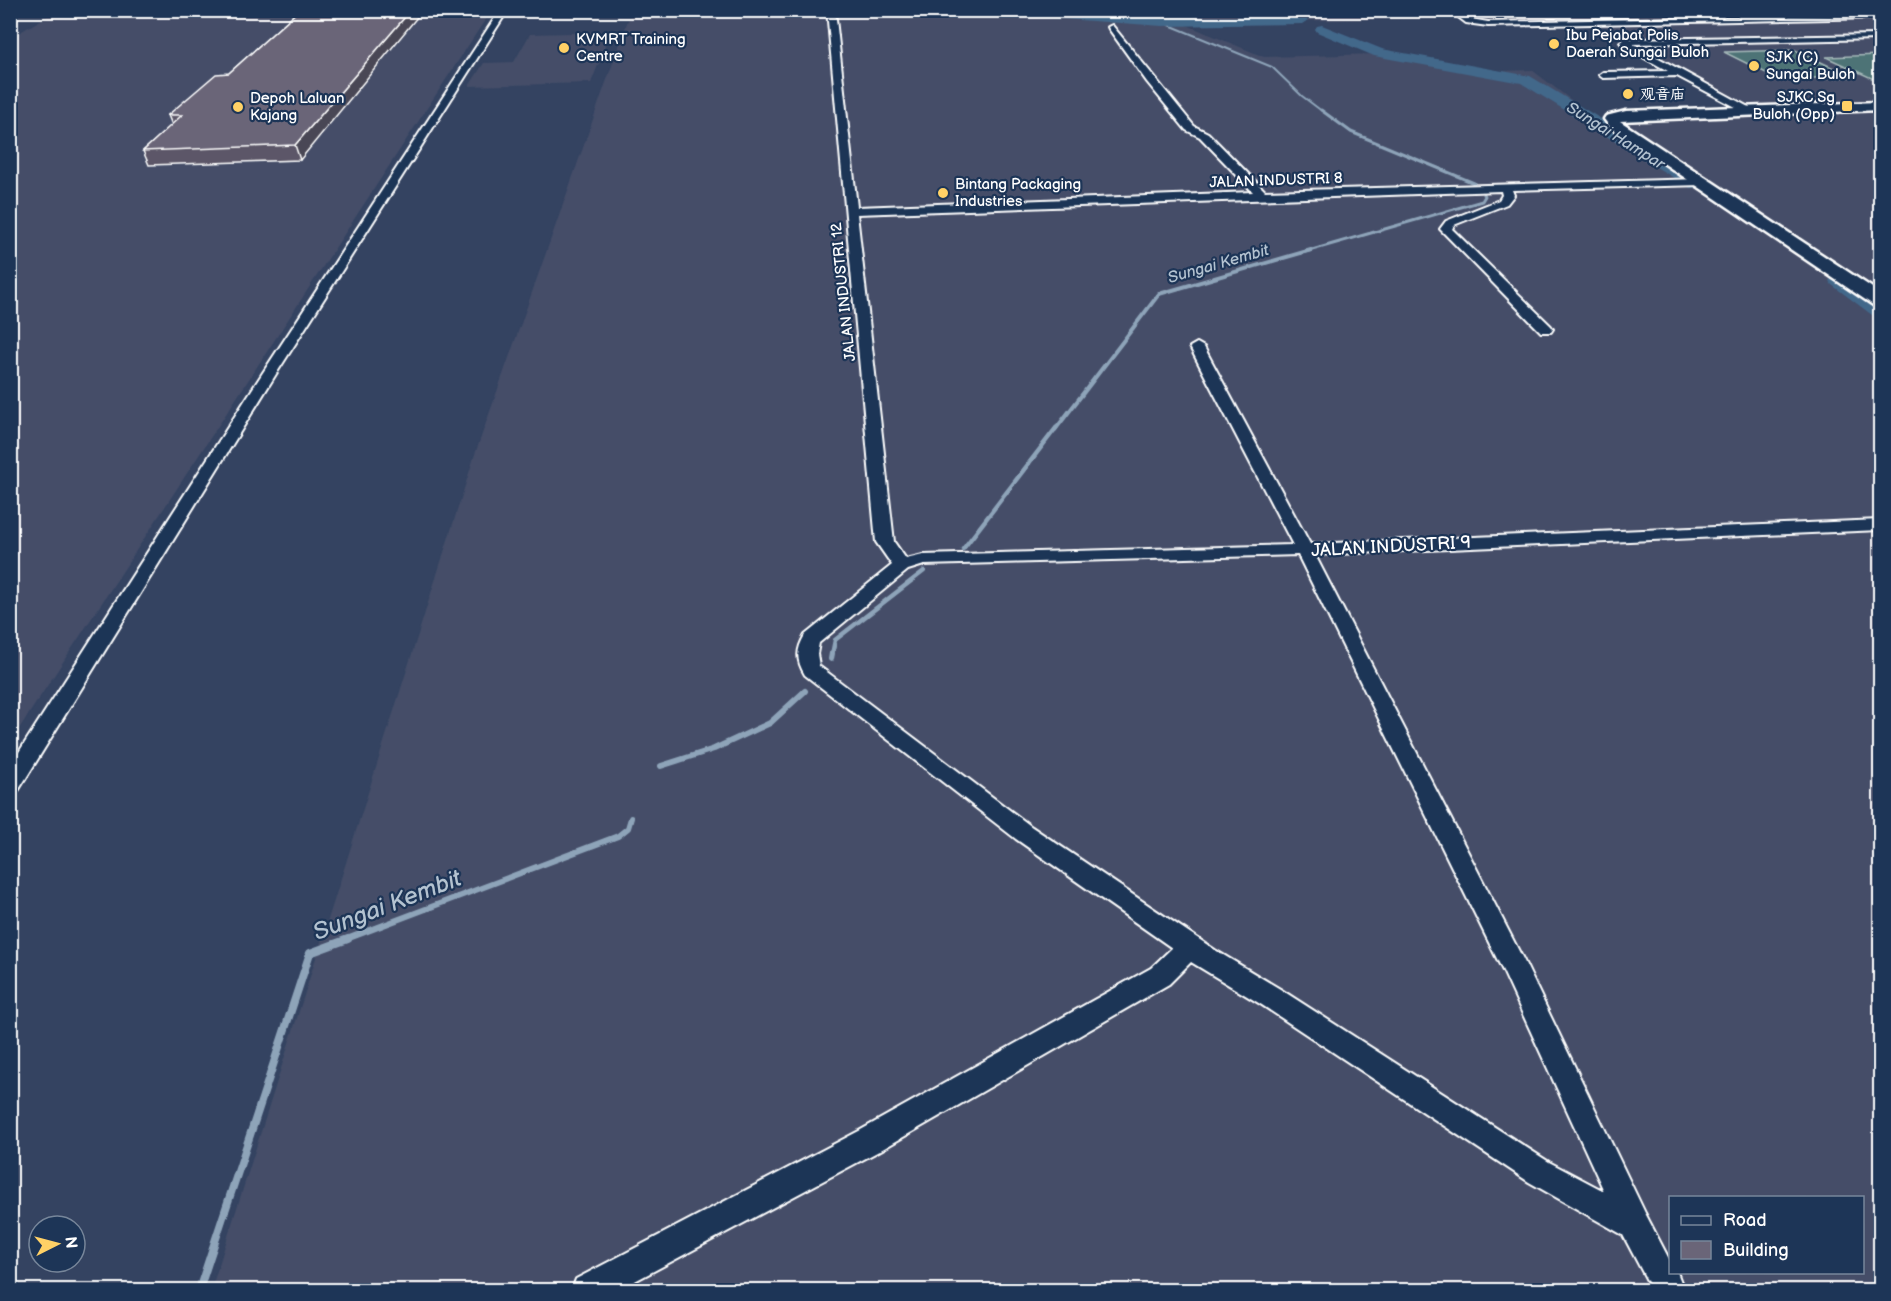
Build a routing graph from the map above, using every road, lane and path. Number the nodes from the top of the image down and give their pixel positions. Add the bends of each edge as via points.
1 (16, 10) edge
2 (504, 10) edge
3 (831, 10) edge
4 (1453, 10) edge
5 (1704, 10) edge
6 (1767, 10) edge
7 (1868, 10) edge
8 (10, 14) edge
9 (1714, 15) junction
10 (1881, 16) edge
11 (1784, 18) junction
12 (1478, 19) junction
13 (1723, 19) junction
14 (1587, 22) junction
15 (1112, 27) dead end
16 (1605, 32) dead end
17 (1615, 37) dead end
18 (1881, 37) edge
19 (1624, 42) junction
20 (1680, 73) junction
21 (1603, 75) dead end
22 (1881, 106) edge
23 (1749, 111) junction
24 (1696, 182) junction
25 (1505, 188) junction
26 (1263, 195) junction
27 (851, 211) junction
28 (1881, 301) edge
29 (1546, 329) dead end
30 (1197, 347) dead end
31 (1881, 525) edge
32 (1304, 550) junction
33 (902, 566) junction
34 (10, 785) edge
35 (1190, 947) junction
36 (1634, 1224) junction
37 (587, 1290) edge
38 (1669, 1290) edge

1 - 8 street
2 - 34 street
3 - 27 street, JALAN INDUSTRI 12
4 - 12 street
5 - 9 street
6 - 11 street
7 - 10 street
9 - 12 street
9 - 13 street
10 - 11 street
11 - 13 street
12 - 14 street
13 - 14 street
14 - 16 street
15 - 26 street via 1190,128 1204,135
17 - 19 street
18 - 19 street
19 - 20 street
20 - 21 street
20 - 23 street
22 - 23 street
23 - 24 street via 1611,117
24 - 25 street, JALAN INDUSTRI 8
24 - 28 street
25 - 26 street, JALAN INDUSTRI 8
25 - 29 street via 1508,195 1503,202 1450,223 1446,229
26 - 27 street, JALAN INDUSTRI 8
27 - 33 street, JALAN INDUSTRI 12 via 885,542
30 - 32 street
31 - 32 street, JALAN INDUSTRI 9
32 - 33 street, JALAN INDUSTRI 9 via 943,559
32 - 36 street via 1515,969
33 - 35 street via 812,639 807,662 813,670 1024,833
35 - 36 street via 1539,1172
35 - 37 street via 1160,976 869,1142
36 - 38 street

